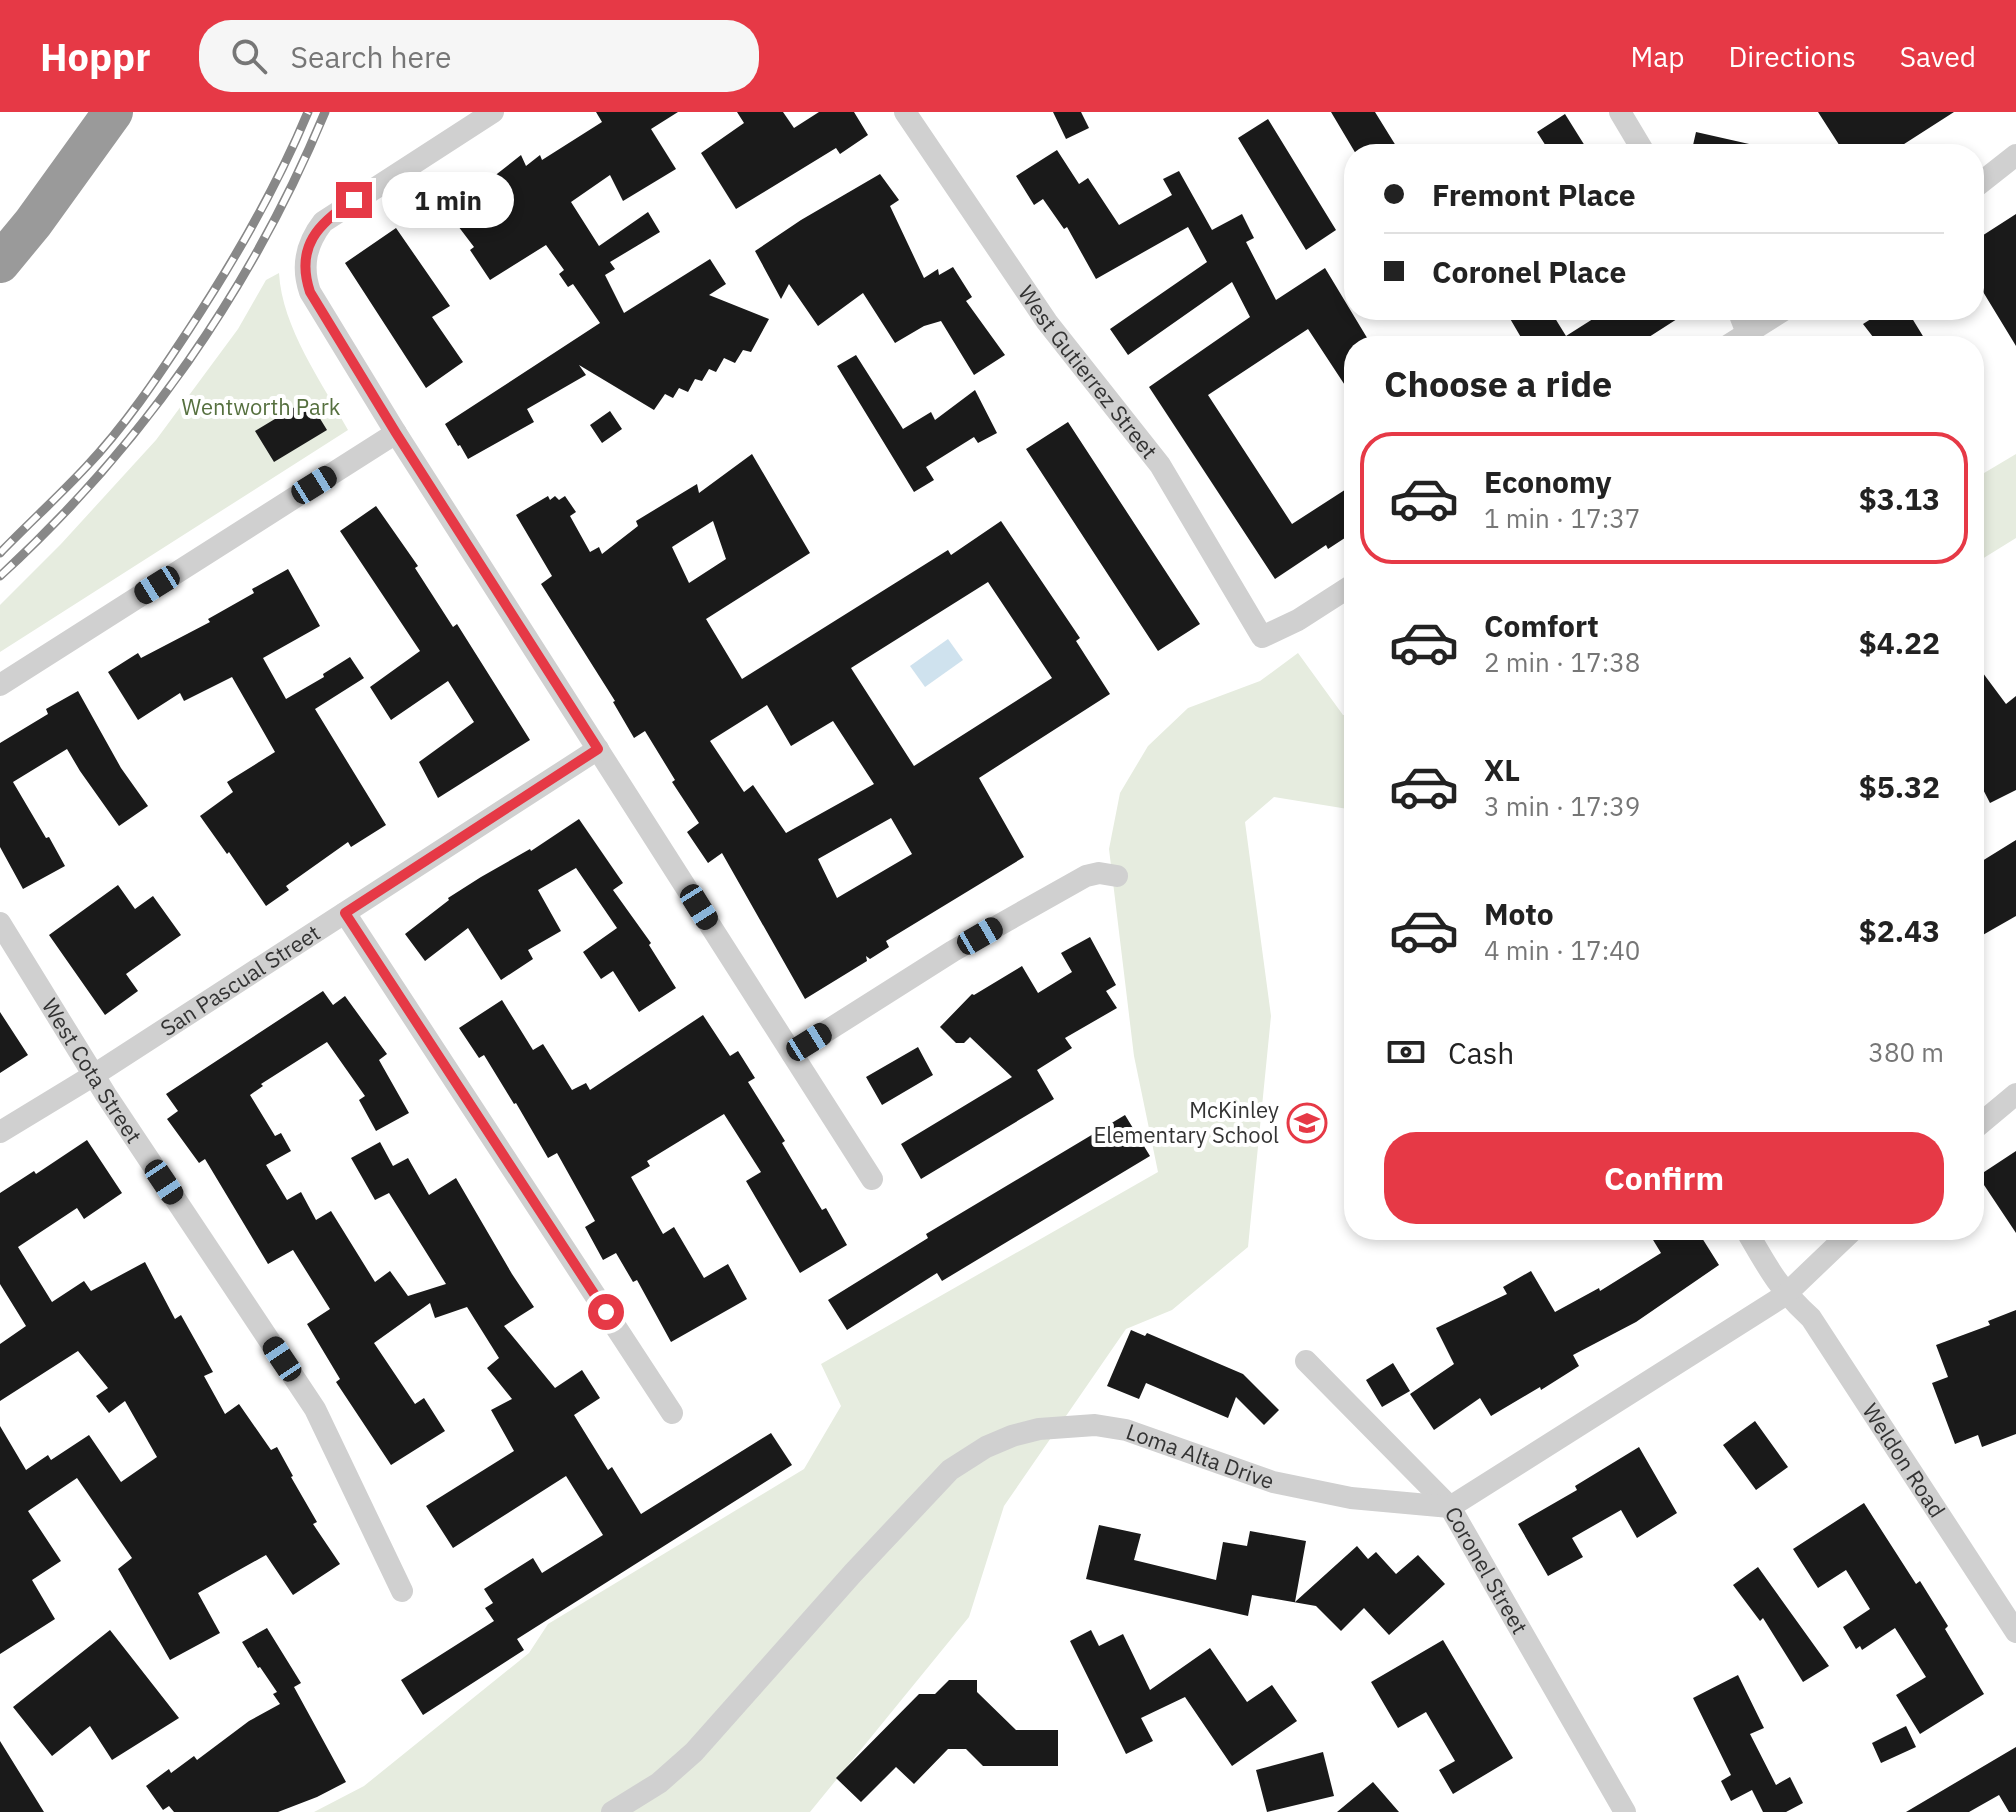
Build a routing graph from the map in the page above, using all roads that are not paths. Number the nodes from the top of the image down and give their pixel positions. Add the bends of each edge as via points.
1 (113, 112) edge
2 (493, 112) edge
3 (905, 112) edge
4 (1620, 112) edge
5 (1639, 144) edge
6 (2016, 155) edge
7 (1984, 180) edge
8 (0, 263) edge
9 (1742, 320) edge
10 (1768, 320) edge
11 (1747, 333) junction
12 (1742, 336) edge
13 (396, 433) junction
14 (1344, 590) edge
15 (0, 685) edge
16 (598, 749) junction
17 (1117, 876) dead end
18 (345, 913) junction
19 (0, 923) edge
20 (792, 1053) junction
21 (94, 1075) junction
22 (2016, 1094) edge
23 (1984, 1121) edge
24 (0, 1132) edge
25 (872, 1179) dead end
26 (1752, 1240) edge
27 (1843, 1240) edge
28 (1785, 1295) junction
29 (1306, 1361) dead end
30 (672, 1413) dead end
31 (1450, 1507) junction
32 (402, 1591) dead end
33 (2016, 1632) edge
34 (612, 1812) edge
35 (1625, 1812) edge

1 - 8 highway
2 - 13 street via 323,222 306,252 310,292
3 - 14 street, West Gutierrez Street via 1047,322 1160,465 1262,637
4 - 5 street
6 - 7 street
9 - 11 street
10 - 11 street
11 - 12 street
13 - 15 street
13 - 16 street
16 - 18 street, San Pascual Street
16 - 20 street
17 - 20 street via 1086,876 953,951
18 - 21 street, San Pascual Street
18 - 30 street
19 - 21 street, West Cota Street
20 - 25 street
21 - 24 street, San Pascual Street
21 - 32 street, West Cota Street via 315,1409
22 - 23 street
26 - 28 street, Weldon Road
27 - 28 street
28 - 31 street
28 - 33 street, Weldon Road via 1811,1318
29 - 31 street, Coronel Street
31 - 34 street, Loma Alta Drive via 1351,1498 1273,1482 1126,1430 1067,1425 1012,1436 950,1470 694,1752 659,1783
31 - 35 street, Coronel Street

